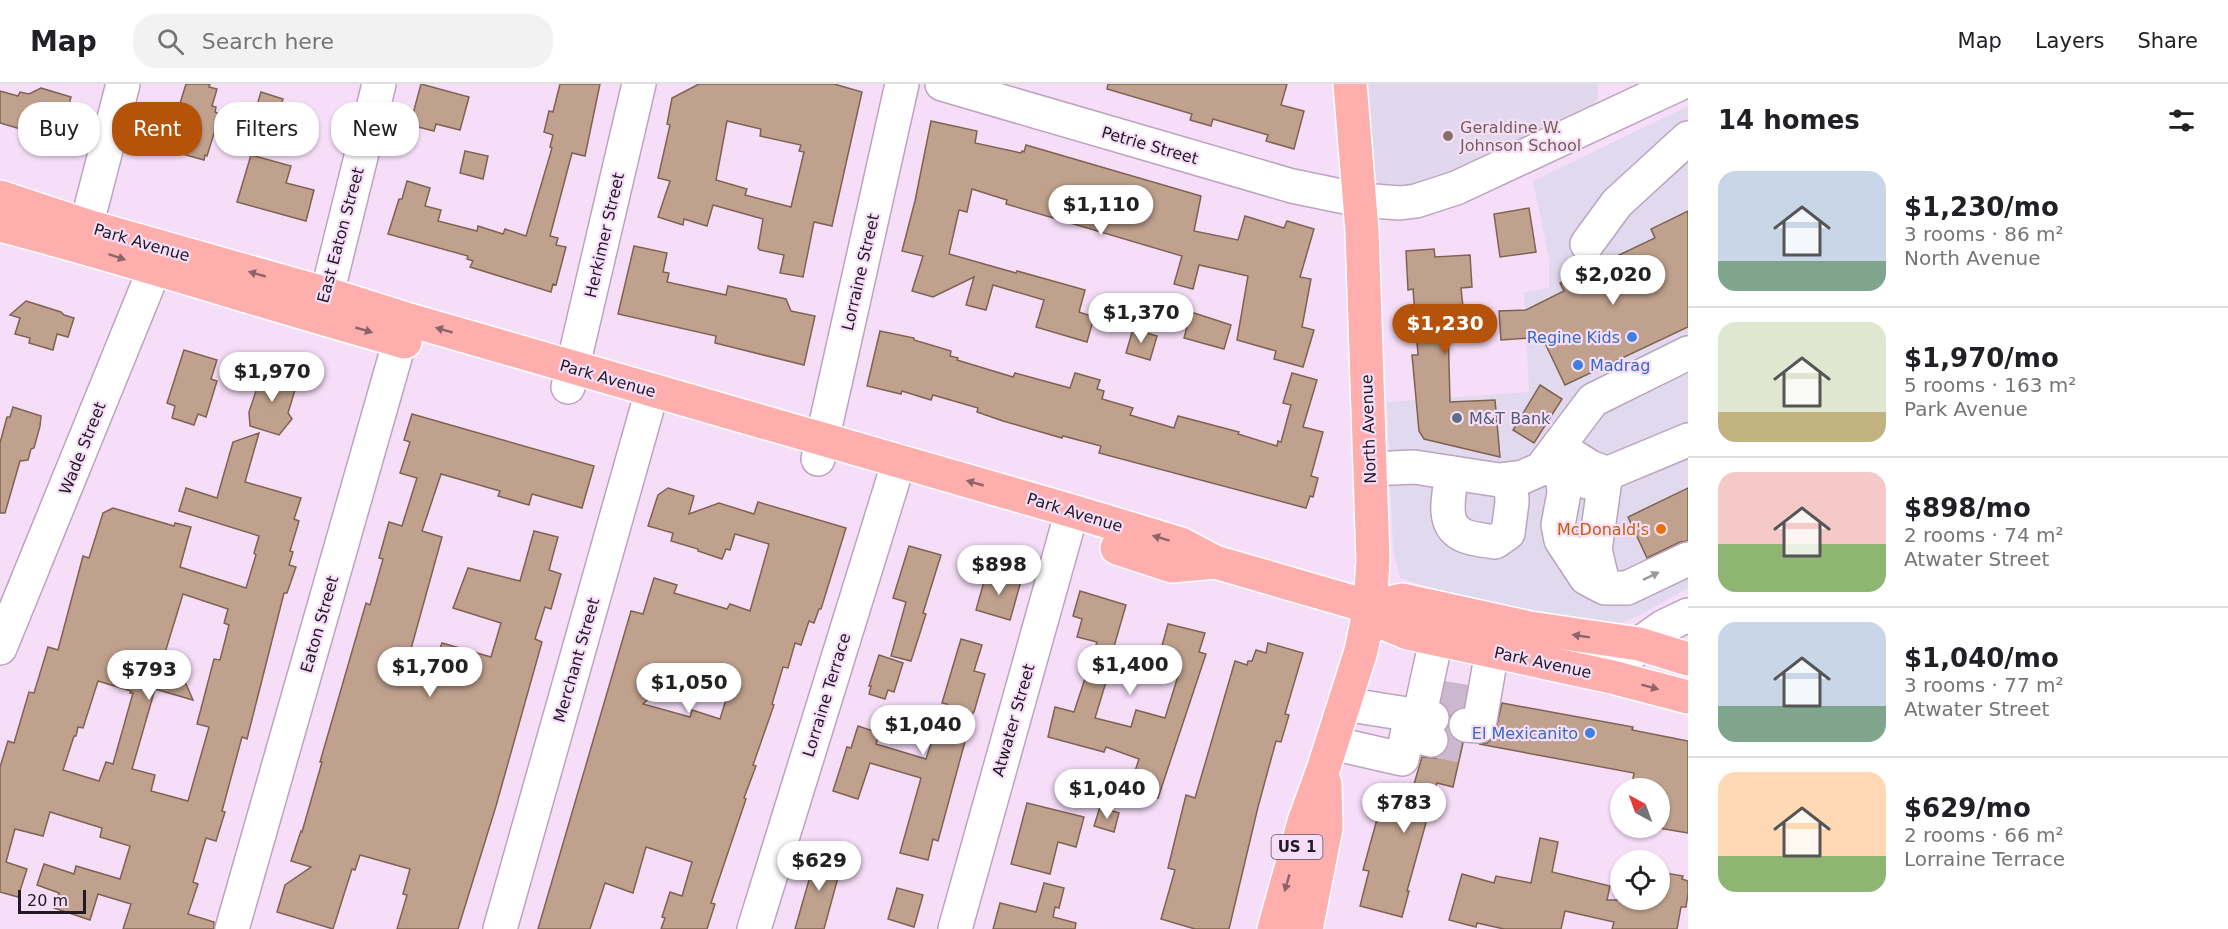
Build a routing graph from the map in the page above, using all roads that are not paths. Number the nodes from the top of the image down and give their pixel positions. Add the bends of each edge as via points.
1 (123, 84) edge
2 (379, 84) edge
3 (639, 84) edge
4 (902, 84) edge
5 (942, 84) edge
6 (1350, 84) edge
7 (1679, 84) edge
8 (1688, 138) edge
9 (0, 197) edge
10 (1360, 200) junction
11 (0, 225) edge
12 (84, 236) junction
13 (1587, 244) dead end
14 (159, 259) junction
15 (322, 305) junction
16 (403, 330) junction
17 (1688, 352) edge
18 (571, 377) junction
19 (649, 400) junction
20 (1688, 441) edge
21 (820, 449) junction
22 (1554, 454) junction
23 (1370, 469) junction
24 (896, 471) junction
25 (1452, 473) junction
26 (1606, 473) junction
27 (1511, 479) junction
28 (1564, 493) junction
29 (1069, 521) junction
30 (1688, 559) edge
31 (1604, 587) junction
32 (1370, 607) junction
33 (1688, 615) edge
34 (1436, 640) junction
35 (1639, 644) junction
36 (0, 648) edge
37 (1492, 651) junction
38 (1688, 659) edge
39 (1612, 676) junction
40 (1688, 697) edge
41 (1344, 704) junction
42 (1447, 717) junction
43 (1328, 755) junction
44 (232, 929) edge
45 (500, 929) edge
46 (754, 929) edge
47 (955, 929) edge
48 (1274, 929) edge
49 (1306, 929) edge

1 - 12 street
2 - 15 street, East Eaton Street
3 - 18 street, Herkimer Street
4 - 21 street, Lorraine Street
5 - 10 street, Petrie Street via 1292,186
6 - 10 main road, North Avenue / US 1
7 - 10 street, Petrie Street via 1437,195 1400,203
8 - 13 street via 1617,203
9 - 12 main road, Park Avenue
10 - 23 main road, North Avenue / US 1
11 - 12 main road, Park Avenue
12 - 14 main road, Park Avenue
14 - 15 main road, Park Avenue
14 - 36 street, Wade Street
15 - 16 main road, Park Avenue
16 - 18 main road, Park Avenue
16 - 44 street, Eaton Street
17 - 22 street via 1593,400
18 - 19 main road, Park Avenue
19 - 21 main road, Park Avenue
19 - 45 street, Merchant Street
20 - 26 street
21 - 24 main road, Park Avenue
22 - 26 street
22 - 27 street via 1541,469
22 - 28 street
23 - 25 street via 1414,467
23 - 32 main road, North Avenue / US 1
24 - 29 main road, Park Avenue
24 - 46 street, Lorraine Terrace
25 - 27 street
25 - 27 street via 1450,524 1459,533 1495,542 1508,533
26 - 28 street
26 - 31 street via 1595,550
28 - 31 street via 1558,525 1561,540 1586,578
29 - 32 main road, Park Avenue via 1181,544 1215,562
29 - 47 street, Atwater Street
31 -> 30 street via 1627,588
32 - 34 main road, Park Avenue via 1396,630
35 -> 32 main road, Park Avenue via 1530,628 1403,600
32 - 41 main road, North Avenue / US 1
33 - 35 street
34 - 37 main road, Park Avenue
34 - 42 street
35 - 38 main road, Park Avenue
35 - 39 street
37 - 39 main road, Park Avenue
37 - 42 street
39 -> 40 main road, Park Avenue
41 - 42 street
41 - 43 main road, North Avenue / US 1
42 - 43 street via 1402,759
43 -> 48 main road, North Avenue / US 1 via 1304,822
43 - 49 main road, North Avenue / US 1 via 1326,828

